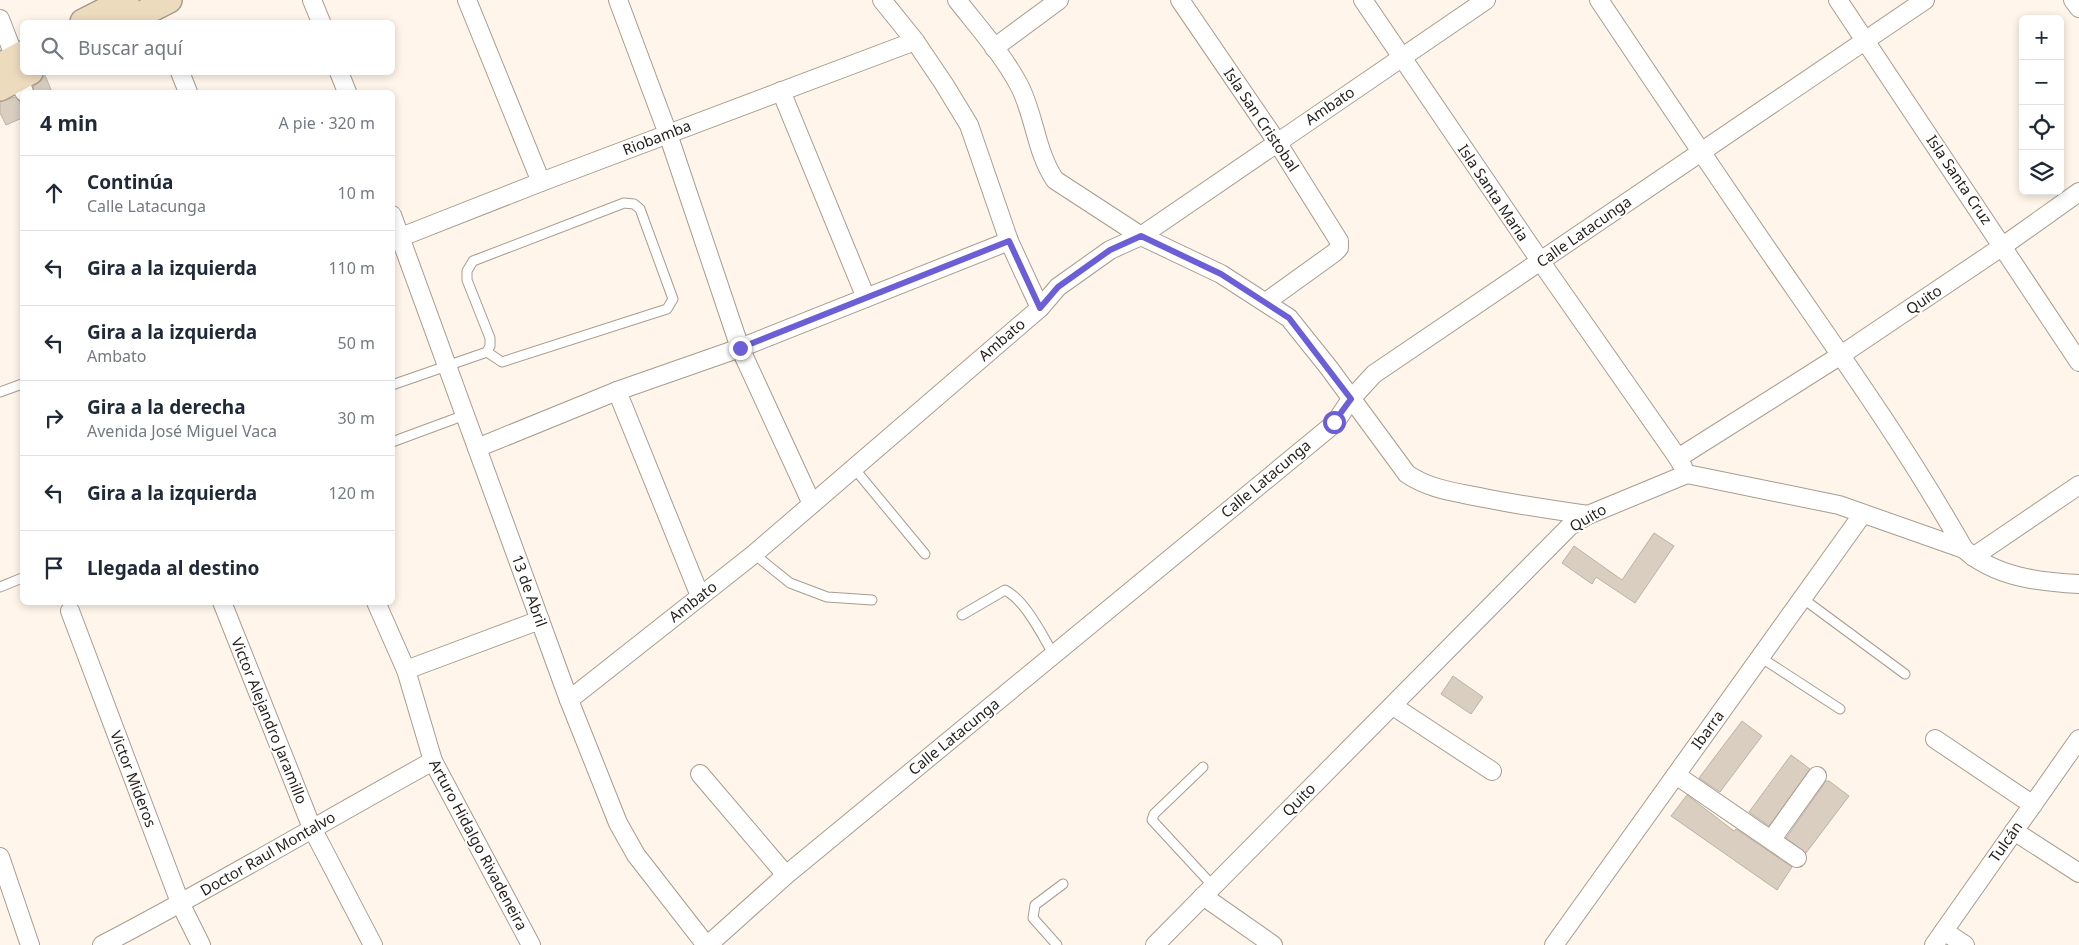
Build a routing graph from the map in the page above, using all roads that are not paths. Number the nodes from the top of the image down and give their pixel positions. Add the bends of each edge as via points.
1 (126, 0) edge
2 (312, 0) edge
3 (467, 0) edge
4 (618, 0) edge
5 (882, 0) edge
6 (957, 0) edge
7 (1059, 0) edge
8 (1180, 0) edge
9 (1363, 0) edge
10 (1486, 0) edge
11 (1599, 0) edge
12 (1838, 0) edge
13 (1925, 0) edge
14 (2073, 0) edge
15 (159, 7) edge
16 (2079, 8) edge
17 (0, 20) edge
18 (87, 20) edge
19 (130, 20) edge
20 (320, 20) edge
21 (915, 41) junction
22 (1866, 41) junction
23 (994, 48) junction
24 (1401, 58) junction
25 (16, 73) edge
26 (181, 75) edge
27 (340, 75) edge
28 (187, 90) edge
29 (346, 90) edge
30 (781, 92) junction
31 (668, 134) junction
32 (1277, 142) junction
33 (1700, 151) junction
34 (541, 182) junction
35 (2079, 192) edge
36 (395, 224) edge
37 (1141, 236) junction
38 (400, 237) junction
39 (1009, 241) junction
40 (2003, 246) junction
41 (1540, 262) junction
42 (866, 298) junction
43 (1266, 302) junction
44 (1040, 308) junction
45 (740, 348) junction
46 (487, 352) junction
47 (1841, 355) junction
48 (2079, 362) edge
49 (447, 365) junction
50 (395, 384) edge
51 (20, 385) edge
52 (617, 391) junction
53 (0, 392) edge
54 (1351, 399) junction
55 (465, 415) junction
56 (395, 441) edge
57 (477, 448) junction
58 (1678, 458) junction
59 (853, 468) junction
60 (1687, 474) junction
61 (2079, 485) edge
62 (812, 504) junction
63 (1588, 515) junction
64 (1862, 515) junction
65 (1968, 553) junction
66 (754, 554) junction
67 (925, 554) dead end
68 (20, 579) edge
69 (2079, 584) edge
70 (0, 587) edge
71 (700, 596) junction
72 (1802, 598) junction
73 (872, 600) dead end
74 (223, 605) edge
75 (377, 605) edge
76 (70, 611) dead end
77 (962, 615) dead end
78 (540, 620) junction
79 (1054, 655) junction
80 (1760, 657) junction
81 (406, 670) junction
82 (1905, 674) dead end
83 (569, 700) junction
84 (1393, 706) junction
85 (1840, 709) dead end
86 (1935, 739) dead end
87 (2079, 739) edge
88 (433, 761) junction
89 (1203, 767) dead end
90 (1492, 771) dead end
91 (700, 774) dead end
92 (1676, 775) junction
93 (1817, 776) dead end
94 (2032, 805) junction
95 (312, 828) junction
96 (2014, 831) junction
97 (1772, 839) junction
98 (0, 857) edge
99 (1798, 858) dead end
100 (2079, 873) edge
101 (786, 875) junction
102 (1063, 884) dead end
103 (1208, 891) junction
104 (181, 905) junction
105 (1939, 938) edge
106 (30, 945) edge
107 (102, 945) edge
108 (200, 945) edge
109 (373, 945) edge
110 (531, 945) edge
111 (707, 945) edge
112 (1057, 945) edge
113 (1155, 945) edge
114 (1274, 945) edge
115 (1554, 945) edge
116 (1965, 945) edge

1 - 18 street
2 - 20 street
3 - 34 street
4 - 31 street
5 - 21 street
6 - 23 street
7 - 23 street
8 - 32 street, Isla San Cristobal
9 - 24 street, Isla Santa Maria
10 - 24 street, Ambato
11 - 33 street
12 - 22 street, Isla Santa Cruz
13 - 22 street, Calle Latacunga
14 - 16 street
15 - 19 street
17 - 25 street
21 - 30 street, Riobamba
21 - 39 street via 969,126
22 - 33 street, Calle Latacunga
22 - 40 street, Isla Santa Cruz
23 - 37 street via 1021,88 1046,168 1055,180
24 - 32 street, Ambato
24 - 41 street, Isla Santa Maria
26 - 28 street
27 - 29 street
30 - 31 street, Riobamba
30 - 42 street
31 - 34 street, Riobamba
31 - 45 street
32 - 37 street, Ambato
32 - 43 street, Isla San Cristobal via 1339,241 1339,248
33 - 41 street, Calle Latacunga
33 - 47 street
34 - 38 street, Riobamba
35 - 40 street, Quito
36 - 38 street, 13 de Abril
37 - 43 street via 1221,274
37 - 44 street, Ambato via 1110,250 1058,287
38 - 49 street, 13 de Abril
39 - 42 street
39 - 44 street
40 - 47 street, Quito
40 - 48 street, Isla Santa Cruz
41 - 54 street, Calle Latacunga via 1374,374
41 - 58 street, Isla Santa Maria
42 - 45 street
43 - 54 street via 1289,318
44 - 59 street, Ambato
45 - 52 street
45 - 62 street
46 - 46 lane via 490,338 467,280 467,271 473,261 624,203 634,204 640,209 673,299 667,309 502,362
46 - 49 lane
47 - 58 street, Quito
47 - 65 street
49 - 50 lane
49 - 55 street, 13 de Abril
51 - 53 lane
52 - 57 street
52 - 71 street
54 - 63 street via 1407,474 1422,484 1539,509
54 - 79 street, Calle Latacunga via 1334,422
55 - 56 lane
55 - 57 street, 13 de Abril
57 - 78 street, 13 de Abril
58 - 60 street
59 - 62 street, Ambato
59 - 67 lane
60 - 63 street, Quito
60 - 64 street via 1839,506
61 - 65 street
62 - 66 street, Ambato
63 - 84 street, Quito via 1570,526 1545,550
64 - 65 street
64 - 72 street, Ibarra
65 - 69 street via 2014,576
66 - 71 street, Ambato
66 - 73 lane via 790,583 827,597
68 - 70 lane
71 - 83 street, Ambato
72 - 80 street, Ibarra
72 - 82 lane
74 - 95 street, Victor Alejandro Jaramillo
75 - 81 street, Arturo Hidalgo Rivadeneira
76 - 104 street, Victor Mideros
77 - 79 lane via 1005,590 1026,610
78 - 81 street
78 - 83 street, 13 de Abril
79 - 101 street, Calle Latacunga
80 - 85 lane
80 - 92 street, Ibarra
81 - 88 street, Arturo Hidalgo Rivadeneira
83 - 111 street, 13 de Abril via 618,822 636,855
84 - 90 street
84 - 103 street, Quito
86 - 94 street
87 - 94 street, Tulcán
88 - 95 street, Doctor Raul Montalvo
88 - 110 street, Arturo Hidalgo Rivadeneira
89 - 103 lane via 1154,814 1152,820
91 - 101 street
92 - 97 street
92 - 115 street, Ibarra
93 - 97 street
94 - 96 street, Tulcán
95 - 104 street, Doctor Raul Montalvo
95 - 109 street, Victor Alejandro Jaramillo
96 - 100 street
96 - 105 street, Tulcán
97 - 99 street
98 - 106 street
101 - 111 street, Calle Latacunga
102 - 112 lane via 1035,905 1033,911 1033,918
103 - 113 street, Quito
103 - 114 street
104 - 107 street, Doctor Raul Montalvo
104 - 108 street, Victor Mideros
105 - 116 street

